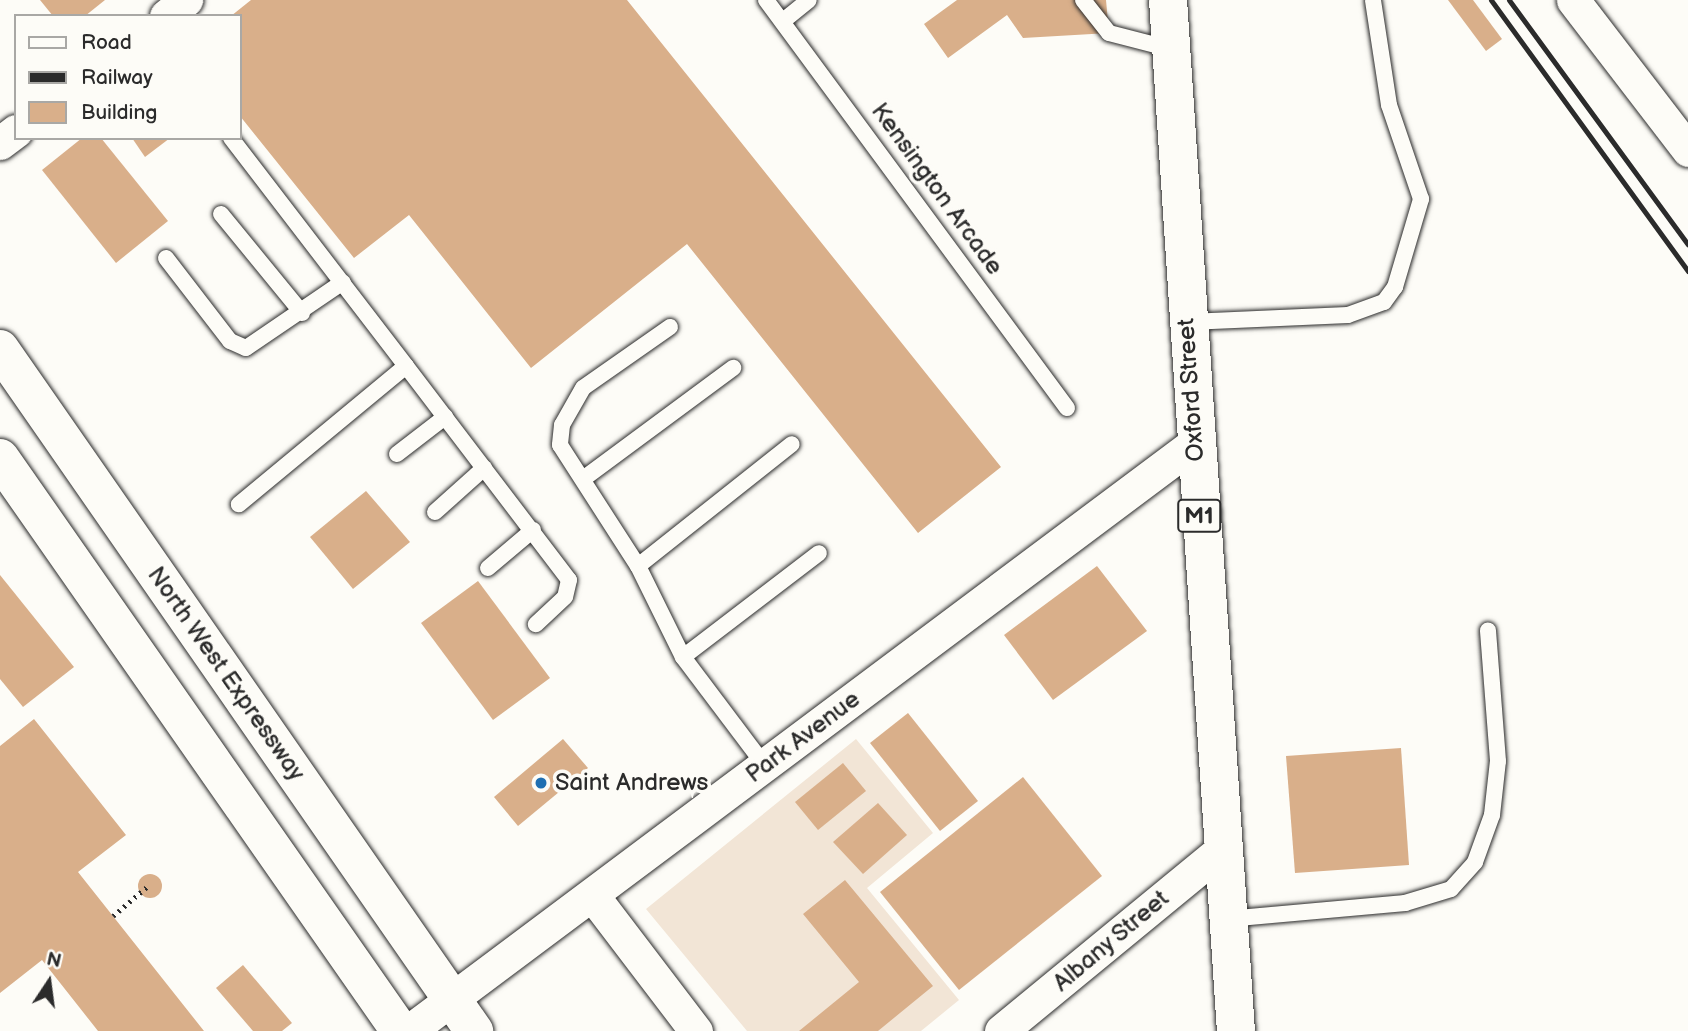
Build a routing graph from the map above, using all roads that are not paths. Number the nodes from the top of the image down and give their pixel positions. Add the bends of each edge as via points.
1 (186, 0) edge
2 (766, 0) edge
3 (809, 0) edge
4 (1083, 0) edge
5 (1168, 0) edge
6 (1373, 0) edge
7 (1573, 0) edge
8 (168, 14) edge
9 (783, 21) junction
10 (1171, 49) junction
11 (233, 140) edge
12 (1688, 150) edge
13 (221, 214) dead end
14 (166, 258) dead end
15 (343, 282) junction
16 (302, 313) junction
17 (1186, 322) junction
18 (670, 327) dead end
19 (0, 349) edge
20 (406, 366) junction
21 (733, 368) dead end
22 (1067, 408) dead end
23 (445, 417) junction
24 (1195, 443) junction
25 (792, 444) dead end
26 (397, 454) dead end
27 (0, 457) edge
28 (484, 468) junction
29 (583, 479) junction
30 (239, 504) dead end
31 (435, 512) dead end
32 (533, 530) junction
33 (819, 553) dead end
34 (638, 566) junction
35 (488, 569) dead end
36 (536, 624) dead end
37 (1488, 631) dead end
38 (683, 657) junction
39 (765, 766) junction
40 (1221, 850) junction
41 (593, 896) junction
42 (1227, 919) junction
43 (451, 999) junction
44 (1010, 1028) edge
45 (400, 1031) edge
46 (410, 1031) edge
47 (474, 1031) edge
48 (696, 1031) edge
49 (1236, 1031) edge

1 - 8 street
2 - 9 lane, Kensington Arcade
3 - 9 lane
4 - 10 lane via 1109,33
5 - 10 main road, Oxford Street / M1
6 - 17 lane via 1389,105 1421,199 1395,287 1384,302 1348,315
7 - 12 street
9 - 22 lane, Kensington Arcade
10 - 17 main road, Oxford Street / M1
11 - 15 lane
13 - 16 lane
14 - 16 lane via 240,347 253,348
15 - 16 lane
15 - 20 lane
17 - 24 main road, Oxford Street / M1
18 - 29 lane via 583,388 570,404 561,444
19 - 43 main road, North West Expressway
20 - 23 lane
20 - 30 lane
21 - 29 lane
23 - 26 lane
23 - 28 lane
24 - 39 street, Park Avenue
24 - 40 main road, Oxford Street / M1
25 - 34 lane
27 - 45 main road
28 - 31 lane
28 - 32 lane
29 - 34 lane
32 - 35 lane
32 - 36 lane via 569,580 565,597
33 - 38 lane
34 - 38 lane
37 - 42 lane via 1498,761 1492,815 1475,862 1451,889 1405,903
38 - 39 lane
39 - 41 street, Park Avenue
40 - 42 main road, Oxford Street / M1
40 - 44 street, Albany Street
41 - 43 street, Park Avenue
41 - 48 street
42 - 49 main road, Oxford Street / M1
43 - 46 street, Park Avenue
43 - 47 main road, North West Expressway

